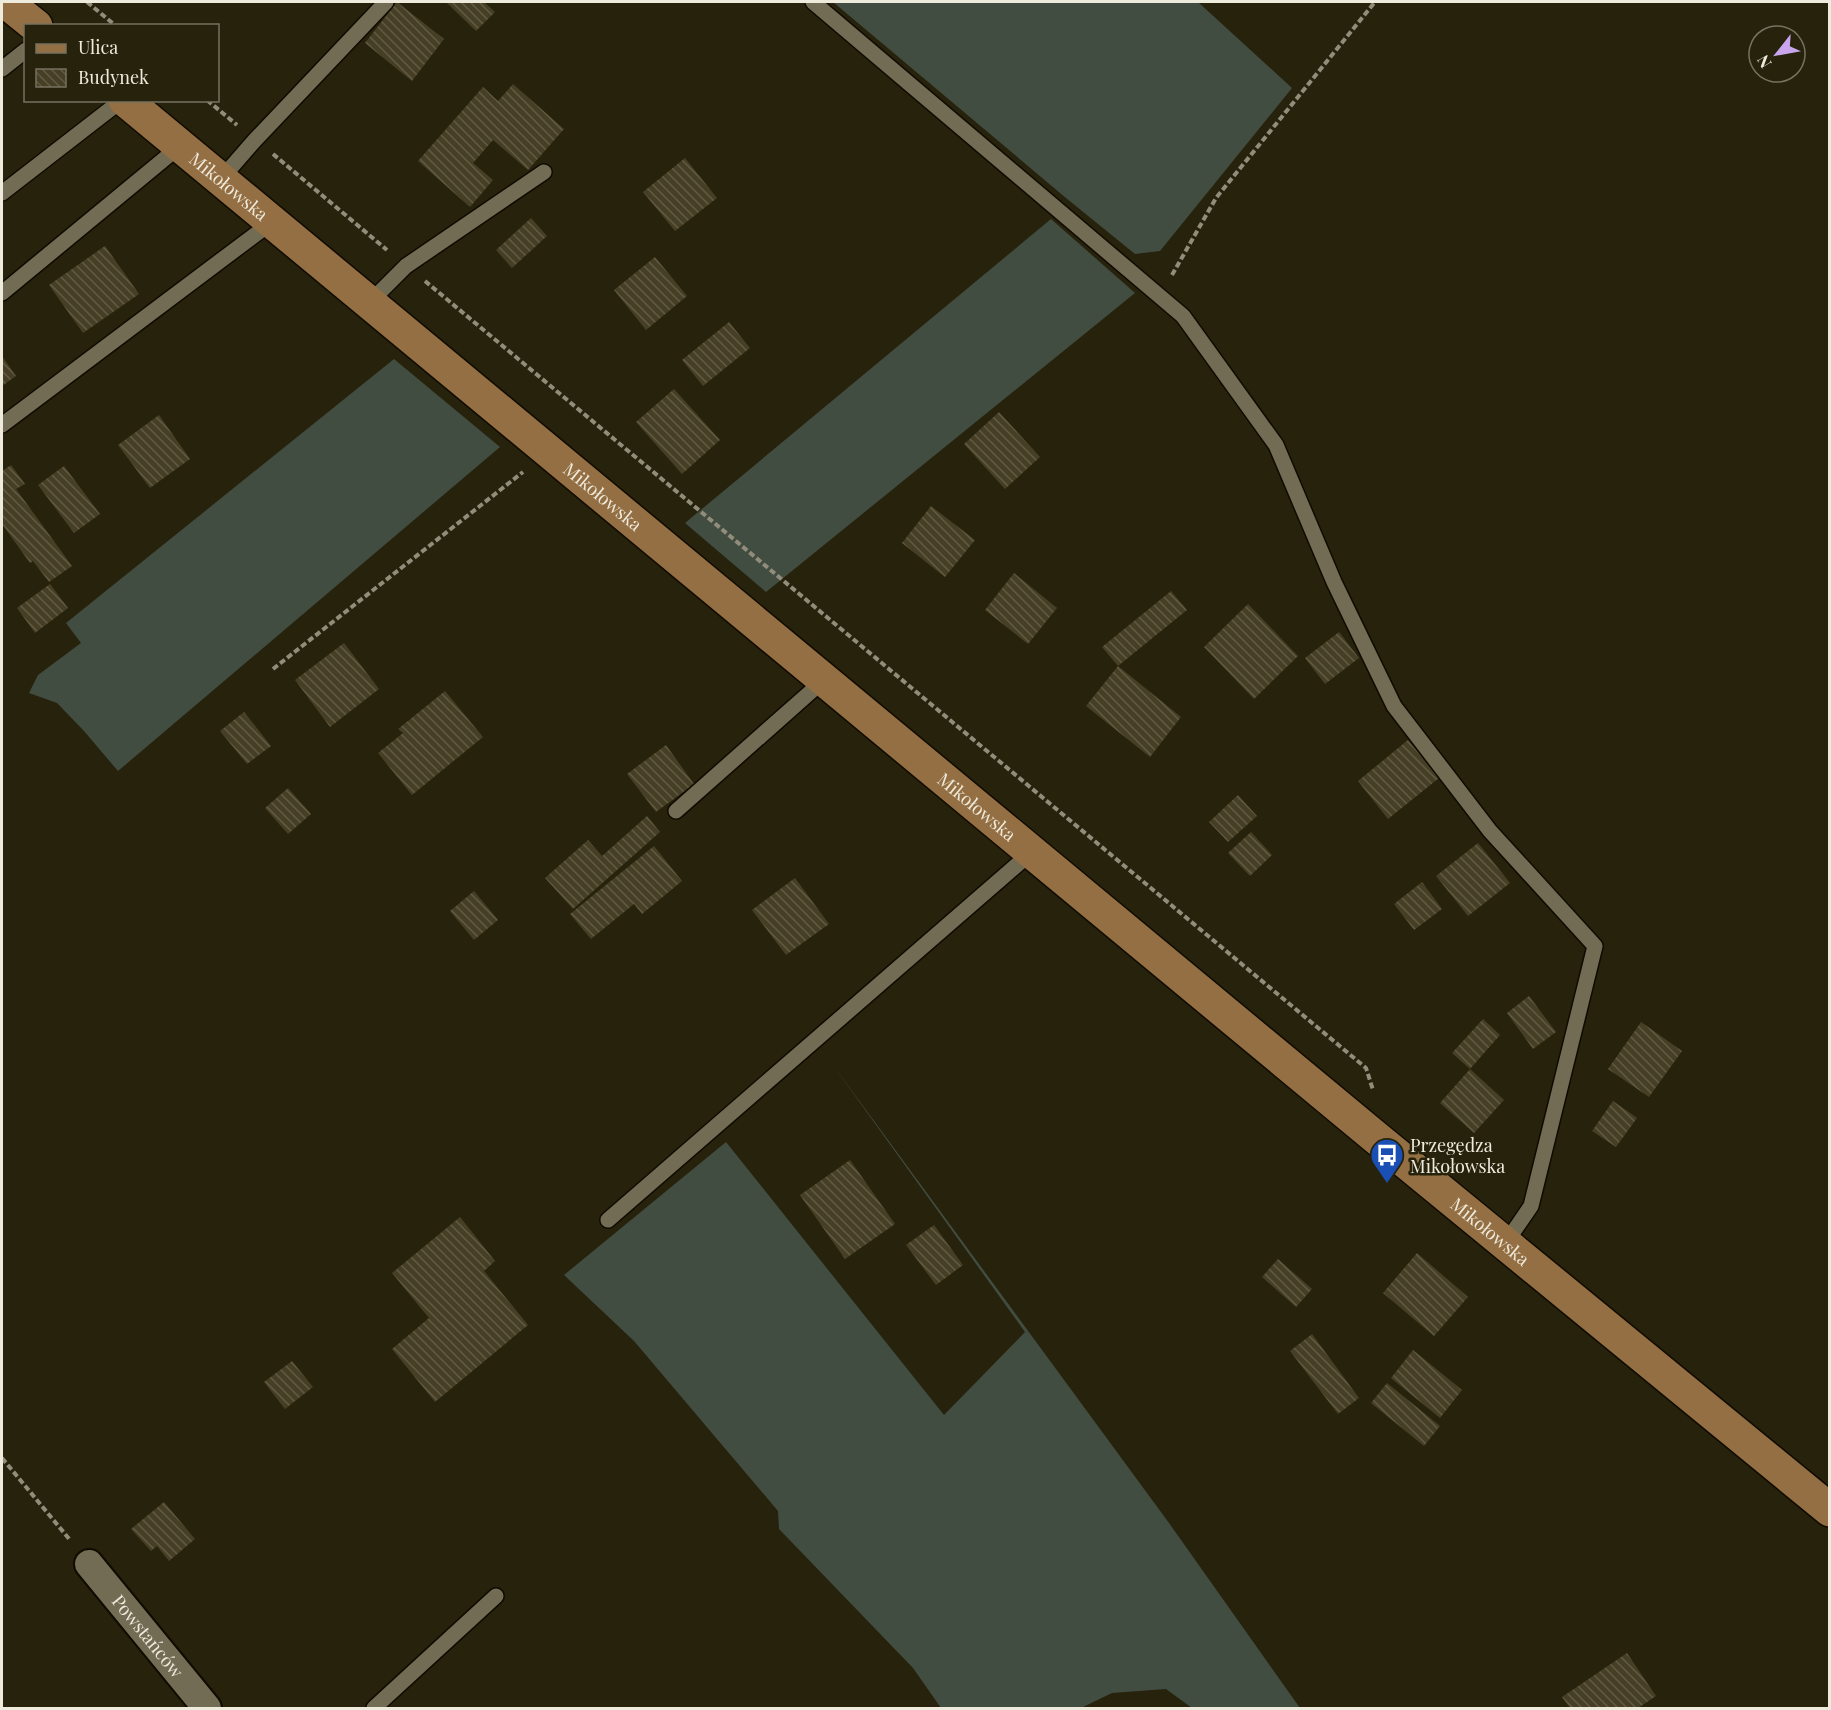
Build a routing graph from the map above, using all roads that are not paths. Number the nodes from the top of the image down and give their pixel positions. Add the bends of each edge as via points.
1 (6, 2) edge
2 (386, 2) edge
3 (813, 2) edge
4 (34, 24) edge
5 (24, 52) edge
6 (2, 69) edge
7 (121, 102) edge
8 (126, 102) edge
9 (180, 146) junction
10 (544, 172) dead end
11 (221, 179) junction
12 (2, 193) edge
13 (272, 222) junction
14 (2, 294) edge
15 (370, 302) junction
16 (2, 425) edge
17 (824, 680) junction
18 (676, 811) dead end
19 (1033, 851) junction
20 (608, 1220) dead end
21 (1505, 1244) junction
22 (1830, 1510) edge
23 (89, 1564) road end
24 (496, 1596) dead end
25 (207, 1708) edge
26 (374, 1708) edge

1 - 4 main road
2 - 11 lane
3 - 21 lane via 1183,316 1276,446 1334,582 1394,706 1490,831 1595,945 1531,1206
5 - 6 lane
7 - 12 lane
8 - 9 main road, Mikołowska
9 - 11 main road, Mikołowska
9 - 14 lane
10 - 15 lane via 406,266
11 - 13 main road, Mikołowska
13 - 15 main road, Mikołowska
13 - 16 lane
15 - 17 main road, Mikołowska
17 - 18 lane
17 - 19 main road, Mikołowska
19 - 20 lane
19 - 21 main road, Mikołowska
21 - 22 main road, Mikołowska
23 - 25 street, Powstańców
24 - 26 lane

